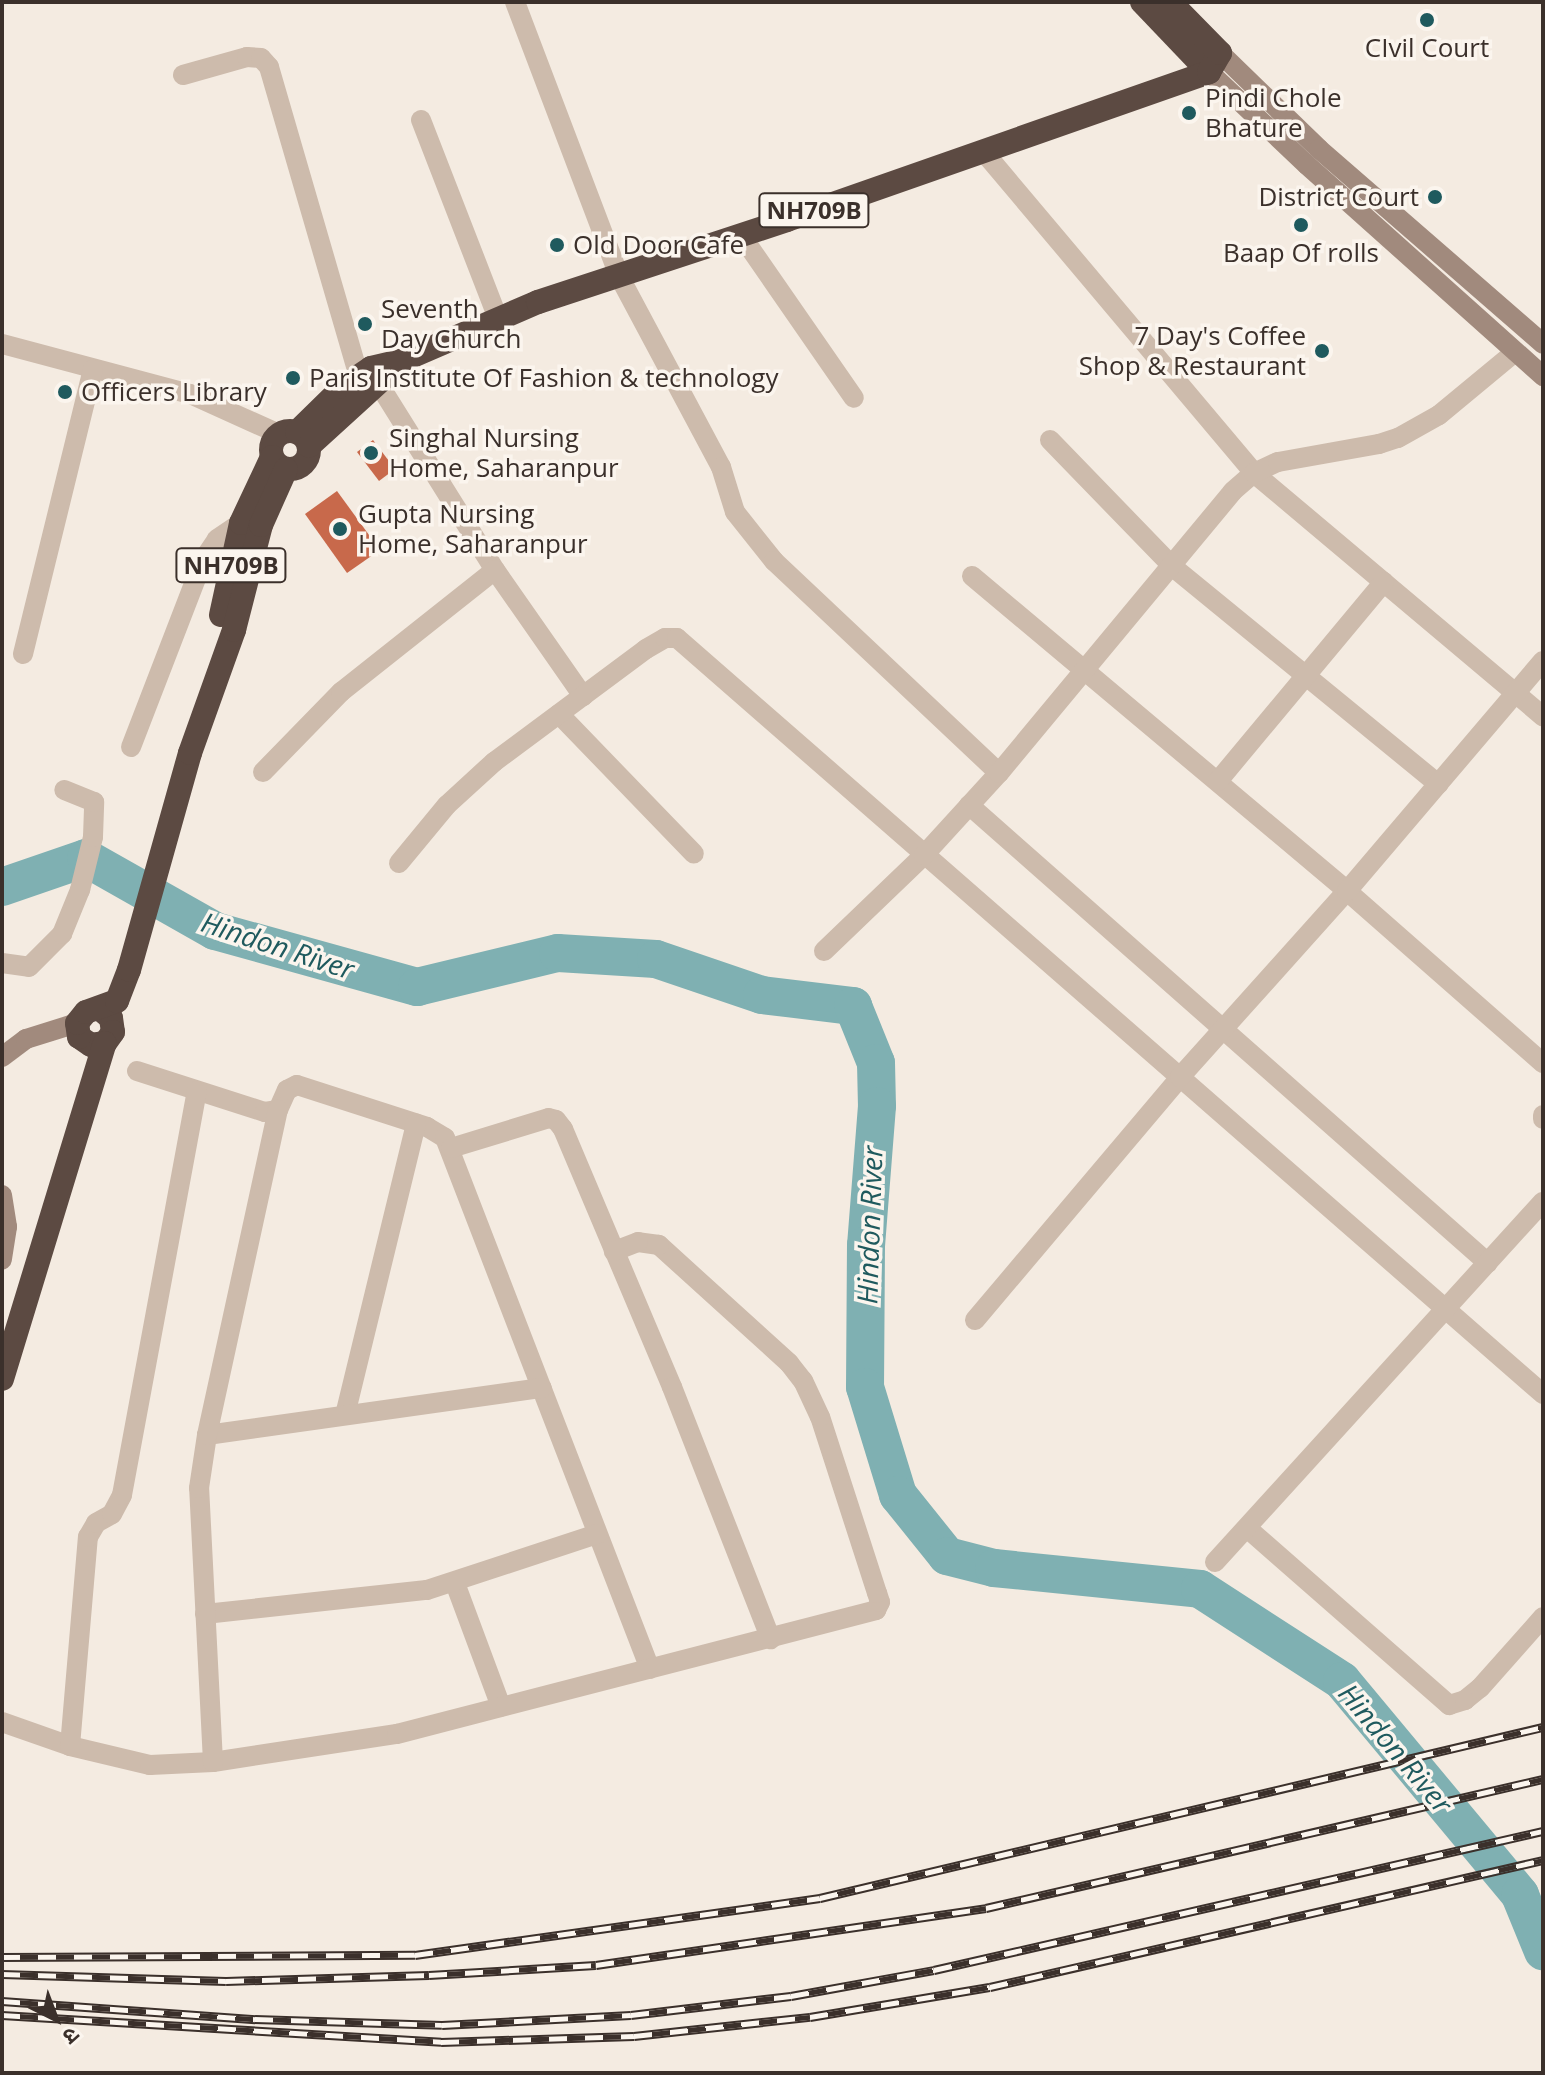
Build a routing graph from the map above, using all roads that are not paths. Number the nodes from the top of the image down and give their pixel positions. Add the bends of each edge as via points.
1 (515, 2) edge
2 (1142, 2) edge
3 (1170, 2) edge
4 (1214, 62) junction
5 (183, 75) dead end
6 (421, 120) dead end
7 (983, 151) junction
8 (741, 235) junction
9 (619, 276) junction
10 (498, 319) junction
11 (2, 344) edge
12 (1543, 344) edge
13 (1514, 353) junction
14 (93, 369) junction
15 (1543, 376) edge
16 (369, 379) junction
17 (854, 398) dead end
18 (1050, 440) dead end
19 (289, 447) junction
20 (1254, 473) junction
21 (241, 523) junction
22 (1173, 567) junction
23 (495, 570) junction
24 (972, 576) dead end
25 (1384, 582) junction
26 (23, 654) dead end
27 (1543, 661) edge
28 (1087, 670) junction
29 (1305, 675) junction
30 (215, 681) junction
31 (1515, 692) junction
32 (583, 696) junction
33 (559, 714) junction
34 (1543, 716) edge
35 (131, 747) dead end
36 (263, 772) dead end
37 (999, 773) junction
38 (1218, 781) junction
39 (1438, 784) junction
40 (64, 790) dead end
41 (969, 805) junction
42 (694, 854) dead end
43 (924, 855) junction
44 (399, 863) dead end
45 (1347, 891) junction
46 (824, 951) dead end
47 (2, 963) edge
48 (100, 1009) junction
49 (77, 1023) junction
50 (1224, 1028) junction
51 (105, 1043) junction
52 (2, 1057) edge
53 (1543, 1063) edge
54 (137, 1071) dead end
55 (1180, 1077) junction
56 (197, 1091) junction
57 (278, 1110) junction
58 (416, 1124) junction
59 (451, 1148) junction
60 (2, 1195) edge
61 (1543, 1202) edge
62 (614, 1251) junction
63 (2, 1260) edge
64 (1488, 1263) junction
65 (1444, 1311) junction
66 (975, 1320) dead end
67 (2, 1379) edge
68 (542, 1388) junction
69 (1543, 1394) edge
70 (345, 1415) junction
71 (207, 1435) junction
72 (1247, 1528) junction
73 (597, 1534) junction
74 (1215, 1562) dead end
75 (455, 1583) junction
76 (205, 1614) junction
77 (1543, 1617) edge
78 (771, 1639) junction
79 (650, 1669) junction
80 (501, 1707) junction
81 (2, 1722) edge
82 (70, 1746) junction
83 (213, 1762) junction

1 - 9 street
2 - 4 highway
3 - 4 highway
4 - 7 highway, NH709B
4 - 12 main road
4 - 13 main road
5 - 16 street via 247,57 261,58 269,67
6 - 10 street
7 - 8 highway, NH709B
7 - 20 street
8 - 9 highway, NH709B
8 - 17 street
9 - 10 highway, NH709B
9 - 37 street via 721,467 735,512 754,539
10 - 16 highway, NH709B
11 - 14 street
13 - 15 main road
13 - 20 street via 1439,415 1398,438 1278,462
14 - 19 street via 190,394
14 - 26 street
16 - 19 highway, NH709B
16 - 23 street
18 - 22 street
19 - 21 highway, NH709B
19 - 30 highway, NH709B
20 - 22 street via 1233,491
20 - 25 street
21 - 30 highway, NH709B via 216,638
21 - 35 street via 217,539 203,560
22 - 28 street
22 - 29 street
23 - 32 street
23 - 36 street via 341,692
24 - 28 street
25 - 29 street
25 - 31 street
27 - 31 street
28 - 37 street
28 - 38 street
29 - 38 street
29 - 39 street
30 - 48 highway, NH709B via 129,970 117,1001
31 - 34 street
31 - 39 street
32 - 33 street
32 - 43 street via 646,649 665,638 677,638
33 - 42 street
33 - 44 street via 447,805
37 - 41 street
38 - 45 street
39 - 45 street
40 - 47 street via 94,802 93,837 80,890 62,934 29,967
41 - 43 street
41 - 50 street
43 - 46 street
43 - 55 street
45 - 50 street
45 - 53 street
48 - 49 highway, NH709B via 86,1012
48 - 51 highway via 113,1024
49 - 51 highway via 84,1042
49 - 52 main road via 26,1039
50 - 55 street
50 - 64 street
51 - 67 highway
54 - 56 street
55 - 65 street
55 - 66 street
56 - 57 street via 265,1112
56 - 82 street via 122,1495 112,1514 96,1523 88,1537
57 - 58 street via 287,1090 297,1085
57 - 71 street
58 - 59 street via 437,1131
58 - 70 street
59 - 62 street via 540,1120 556,1120
59 - 68 street
60 - 63 main road via 7,1227
61 - 64 street
62 - 78 street
62 - 78 street via 638,1242 659,1245 789,1363 812,1397 880,1602 868,1615
64 - 65 street
65 - 69 street
65 - 72 street
68 - 70 street
68 - 73 street
70 - 71 street
71 - 76 street via 199,1488
72 - 74 street
72 - 77 street via 1449,1705 1480,1688
73 - 75 street
73 - 79 street
75 - 76 street via 402,1594
75 - 80 street
76 - 83 street
78 - 79 street
79 - 80 street
80 - 83 street via 397,1734
81 - 82 street
82 - 83 street via 150,1765

